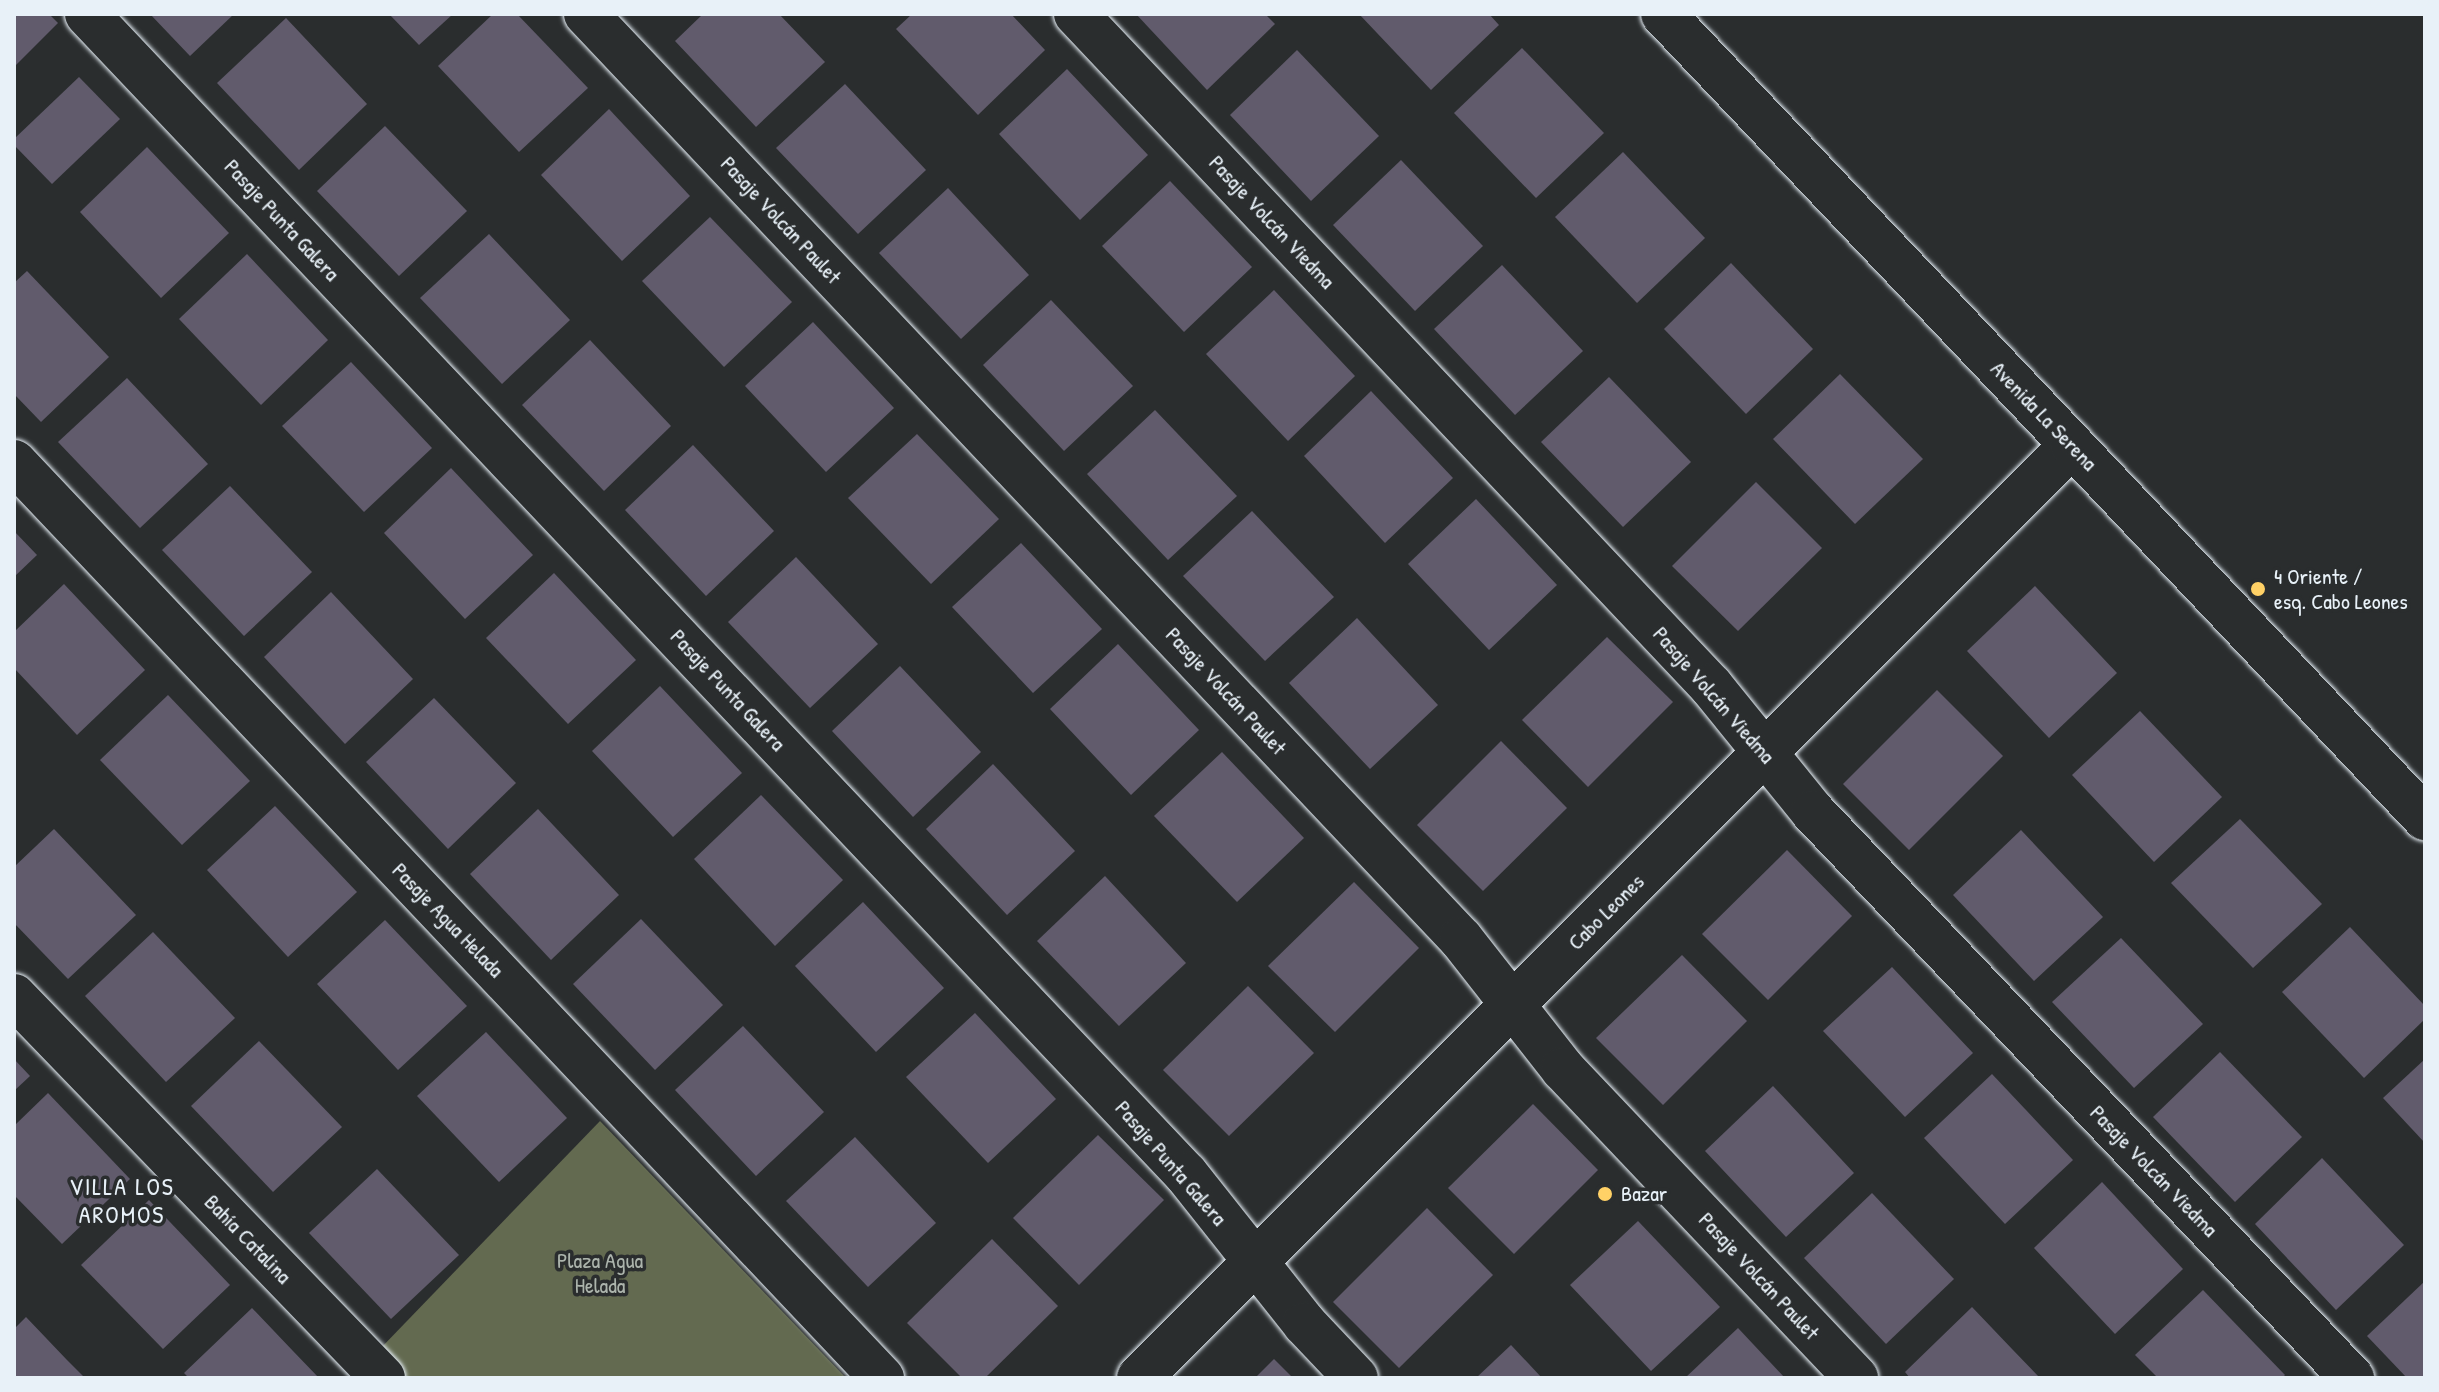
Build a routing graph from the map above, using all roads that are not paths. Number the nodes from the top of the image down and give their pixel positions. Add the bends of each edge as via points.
1 (87, 14) edge
2 (586, 14) edge
3 (1076, 14) edge
4 (1663, 14) edge
5 (2072, 445) junction
6 (14, 462) edge
7 (1765, 752) junction
8 (2425, 818) edge
9 (14, 996) edge
10 (1512, 1005) junction
11 (1256, 1262) junction
12 (383, 1378) edge
13 (882, 1378) edge
14 (1139, 1378) edge
15 (1356, 1378) edge
16 (1856, 1378) edge
17 (2352, 1378) edge

1 - 11 street, Pasaje Punta Galera via 1186,1174
2 - 10 street, Pasaje Volcán Paulet via 1461,939
3 - 7 street, Pasaje Volcán Viedma via 1705,679
4 - 5 street, Avenida La Serena
5 - 7 street, Cabo Leones
5 - 8 street, Avenida La Serena
6 - 13 street, Pasaje Agua Helada
7 - 10 street, Cabo Leones
7 - 17 street, Pasaje Volcán Viedma via 1821,821
9 - 12 street, Bahía Catalina
10 - 11 street, Cabo Leones
10 - 16 street, Pasaje Volcán Paulet via 1563,1069
11 - 14 street, Cabo Leones
11 - 15 street, Pasaje Punta Galera

